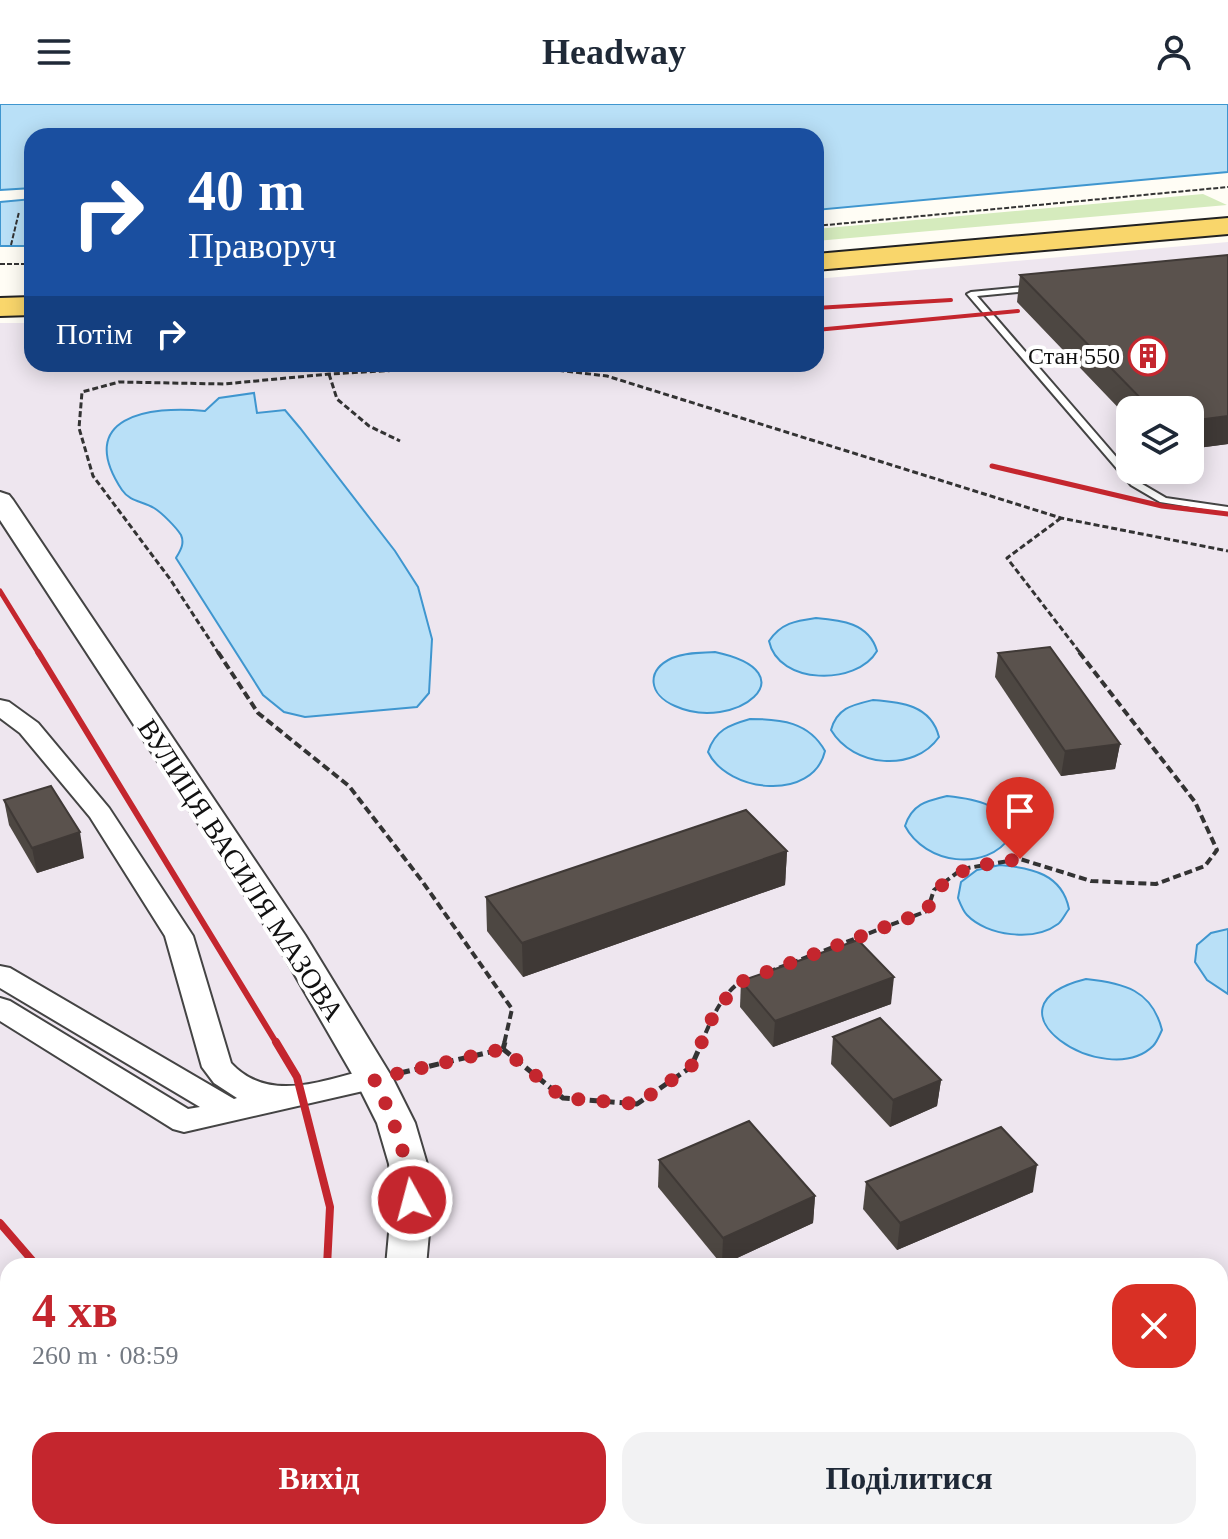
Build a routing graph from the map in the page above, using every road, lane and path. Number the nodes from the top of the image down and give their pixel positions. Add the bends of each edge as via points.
1 (1228, 187) edge
2 (19, 212) dead end
3 (1228, 212) edge
4 (824, 225) edge
5 (1228, 226) edge
6 (11, 245) dead end
7 (824, 246) edge
8 (824, 261) edge
9 (0, 264) edge
10 (24, 264) edge
11 (1047, 286) edge
12 (24, 290) edge
13 (0, 291) edge
14 (24, 306) edge
15 (0, 307) edge
16 (364, 372) edge
17 (573, 372) edge
18 (329, 374) junction
19 (400, 441) dead end
20 (0, 500) edge
21 (1228, 510) edge
22 (1061, 518) junction
23 (1228, 551) edge
24 (0, 707) edge
25 (767, 972) edge
26 (0, 975) edge
27 (752, 977) edge
28 (0, 1008) edge
29 (503, 1049) junction
30 (374, 1079) junction
31 (285, 1099) junction
32 (231, 1111) junction
33 (407, 1258) edge

1 - 4 path
2 - 6 path
3 - 7 main road
5 - 8 main road
9 - 10 path
11 - 21 lane via 971,294 1134,483 1163,500
12 - 13 main road
14 - 15 main road
16 - 18 path
17 - 22 path via 607,376
18 - 19 path via 337,399 369,426
18 - 29 path via 224,384 119,382 82,392 79,428 93,476 179,591 258,713 349,786 512,1009
20 - 30 street, ВУЛИЦЯ ВАСИЛЯ МАЗОВА via 262,895
22 - 23 path
22 - 25 path via 1007,558 1195,802 1217,850 1205,866 1156,884 1091,881 1020,859 962,869 934,890 927,911
24 - 31 street via 29,728 100,813 179,936 217,1067 248,1094
26 - 32 street
27 - 29 path via 738,983 714,1014 691,1067 637,1104 563,1098
28 - 32 street via 184,1121
29 - 30 path
30 - 31 street
30 - 33 street, ВУЛИЦЯ ВАСИЛЯ МАЗОВА via 396,1123 408,1164 412,1200
31 - 32 street

